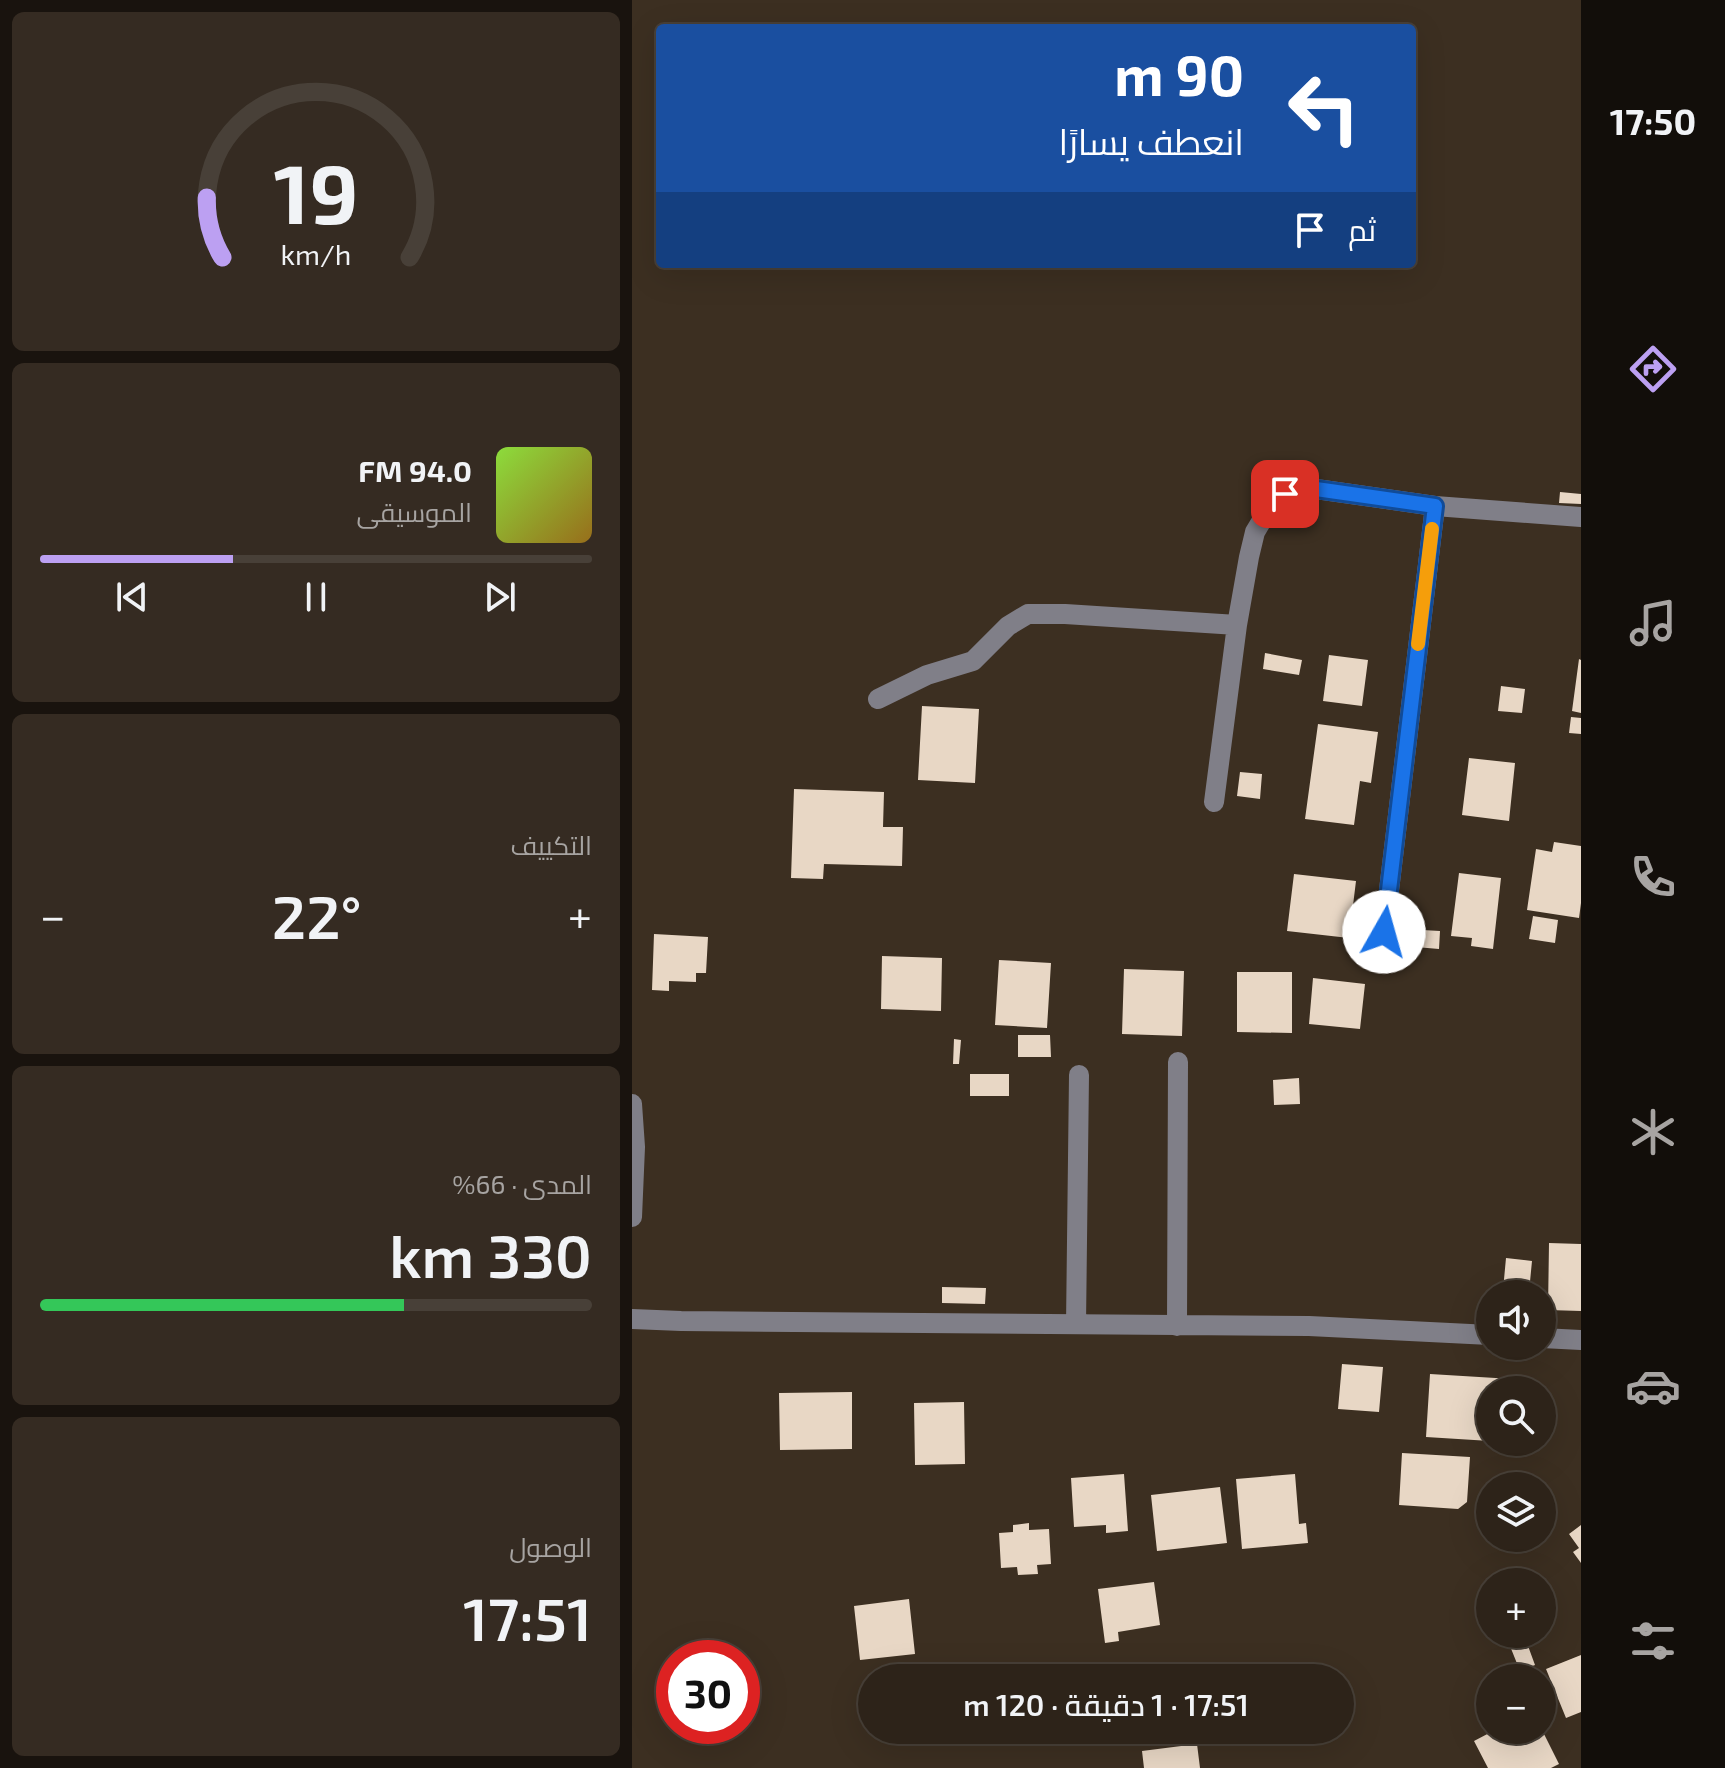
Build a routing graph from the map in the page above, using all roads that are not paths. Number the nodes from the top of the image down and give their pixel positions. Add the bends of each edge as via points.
1 (1435, 506) junction
2 (1581, 517) edge
3 (1237, 625) junction
4 (878, 699) dead end
5 (1214, 802) dead end
6 (1384, 932) dead end
7 (1178, 1062) dead end
8 (1079, 1075) dead end
9 (632, 1104) edge
10 (632, 1217) edge
11 (632, 1319) edge
12 (1076, 1325) junction
13 (1177, 1326) junction
14 (1476, 1334) edge
15 (1556, 1339) edge
16 (1581, 1340) edge

1 - 2 street
1 - 3 street via 1316,489 1285,494 1255,532
1 - 6 street
3 - 4 street via 1028,614 973,661 927,675
3 - 5 street
7 - 13 street
8 - 12 street
9 - 10 street
11 - 12 street
12 - 13 street
13 - 14 street
15 - 16 street

